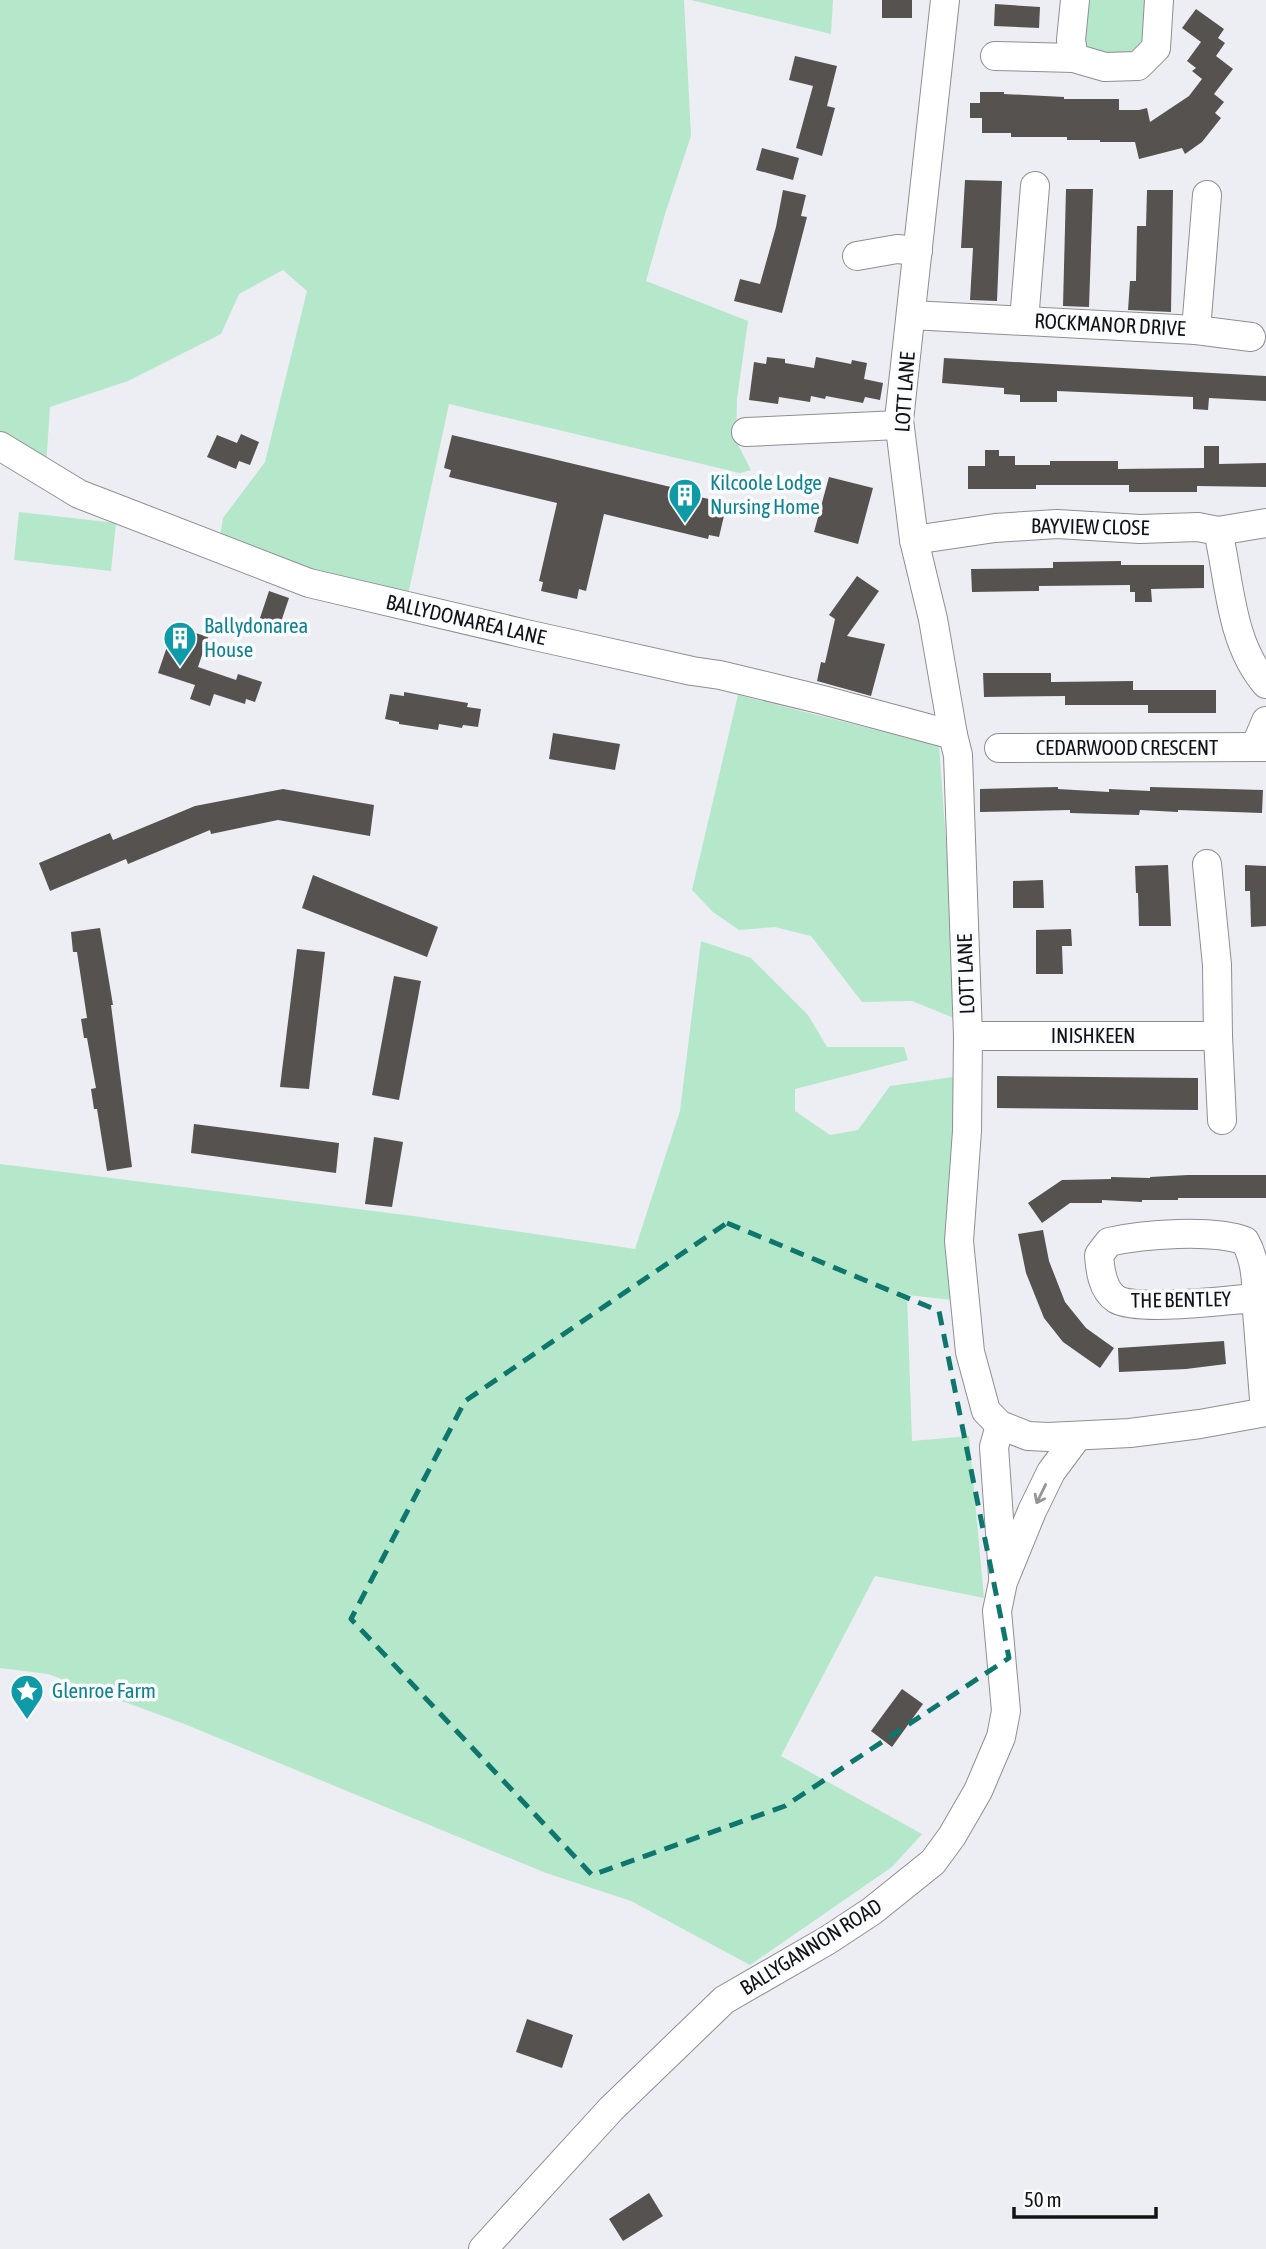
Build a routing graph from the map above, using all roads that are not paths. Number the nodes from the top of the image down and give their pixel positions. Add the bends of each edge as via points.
1 (945, 0) edge
2 (1075, 0) edge
3 (1159, 0) edge
4 (995, 56) dead end
5 (1074, 58) junction
6 (1035, 186) dead end
7 (1207, 194) dead end
8 (918, 251) junction
9 (857, 256) dead end
10 (911, 315) junction
11 (1024, 321) junction
12 (1196, 330) junction
13 (1251, 337) dead end
14 (899, 425) junction
15 (746, 432) dead end
16 (0, 446) edge
17 (1266, 523) edge
18 (1218, 531) junction
19 (914, 540) junction
20 (1266, 684) edge
21 (1266, 721) edge
22 (953, 735) junction
23 (1261, 747) edge
24 (999, 748) dead end
25 (1207, 864) dead end
26 (1218, 1035) junction
27 (968, 1036) junction
28 (1222, 1120) dead end
29 (1256, 1298) junction
30 (1266, 1412) edge
31 (1000, 1425) junction
32 (1077, 1437) junction
33 (1003, 1582) junction
34 (483, 2249) edge

1 - 8 street, LOTT LANE
2 - 5 street
3 - 5 street via 1156,48 1138,66 1105,67
4 - 5 street
6 - 11 street, ROCKMANOR DRIVE
7 - 12 street, ROCKMANOR DRIVE
8 - 9 street via 897,249
8 - 10 street, LOTT LANE
10 - 11 street, ROCKMANOR DRIVE
10 - 14 street, LOTT LANE
11 - 12 street, ROCKMANOR DRIVE
12 - 13 street, ROCKMANOR DRIVE
14 - 15 street
14 - 19 street, LOTT LANE
16 - 22 street, BALLYDONAREA LANE via 79,494 309,583 823,699
17 - 18 street, BAYVIEW CLOSE
18 - 19 street, BAYVIEW CLOSE via 1057,524
18 - 20 street via 1236,629
19 - 22 street, LOTT LANE
21 - 23 street, CEDARWOOD CRESCENT
22 - 27 street, LOTT LANE via 958,755
23 - 24 street, CEDARWOOD CRESCENT
25 - 26 street
26 - 27 street, INISHKEEN
26 - 28 street
27 - 31 street, LOTT LANE via 967,1131 958,1241 970,1352 986,1411
29 - 29 street, THE BENTLEY via 1252,1255 1245,1241 1233,1237 1129,1237 1109,1242 1098,1255 1109,1290 1129,1304
29 - 30 street, THE BENTLEY
30 - 32 street
31 - 32 street via 1028,1436
31 - 33 street, BALLYGANNON ROAD via 993,1447
32 -> 33 street, BALLYGANNON ROAD via 1051,1472
33 - 34 street, BALLYGANNON ROAD via 997,1611 1006,1711 1002,1737 978,1791 933,1863 828,1940 724,2000 611,2109

